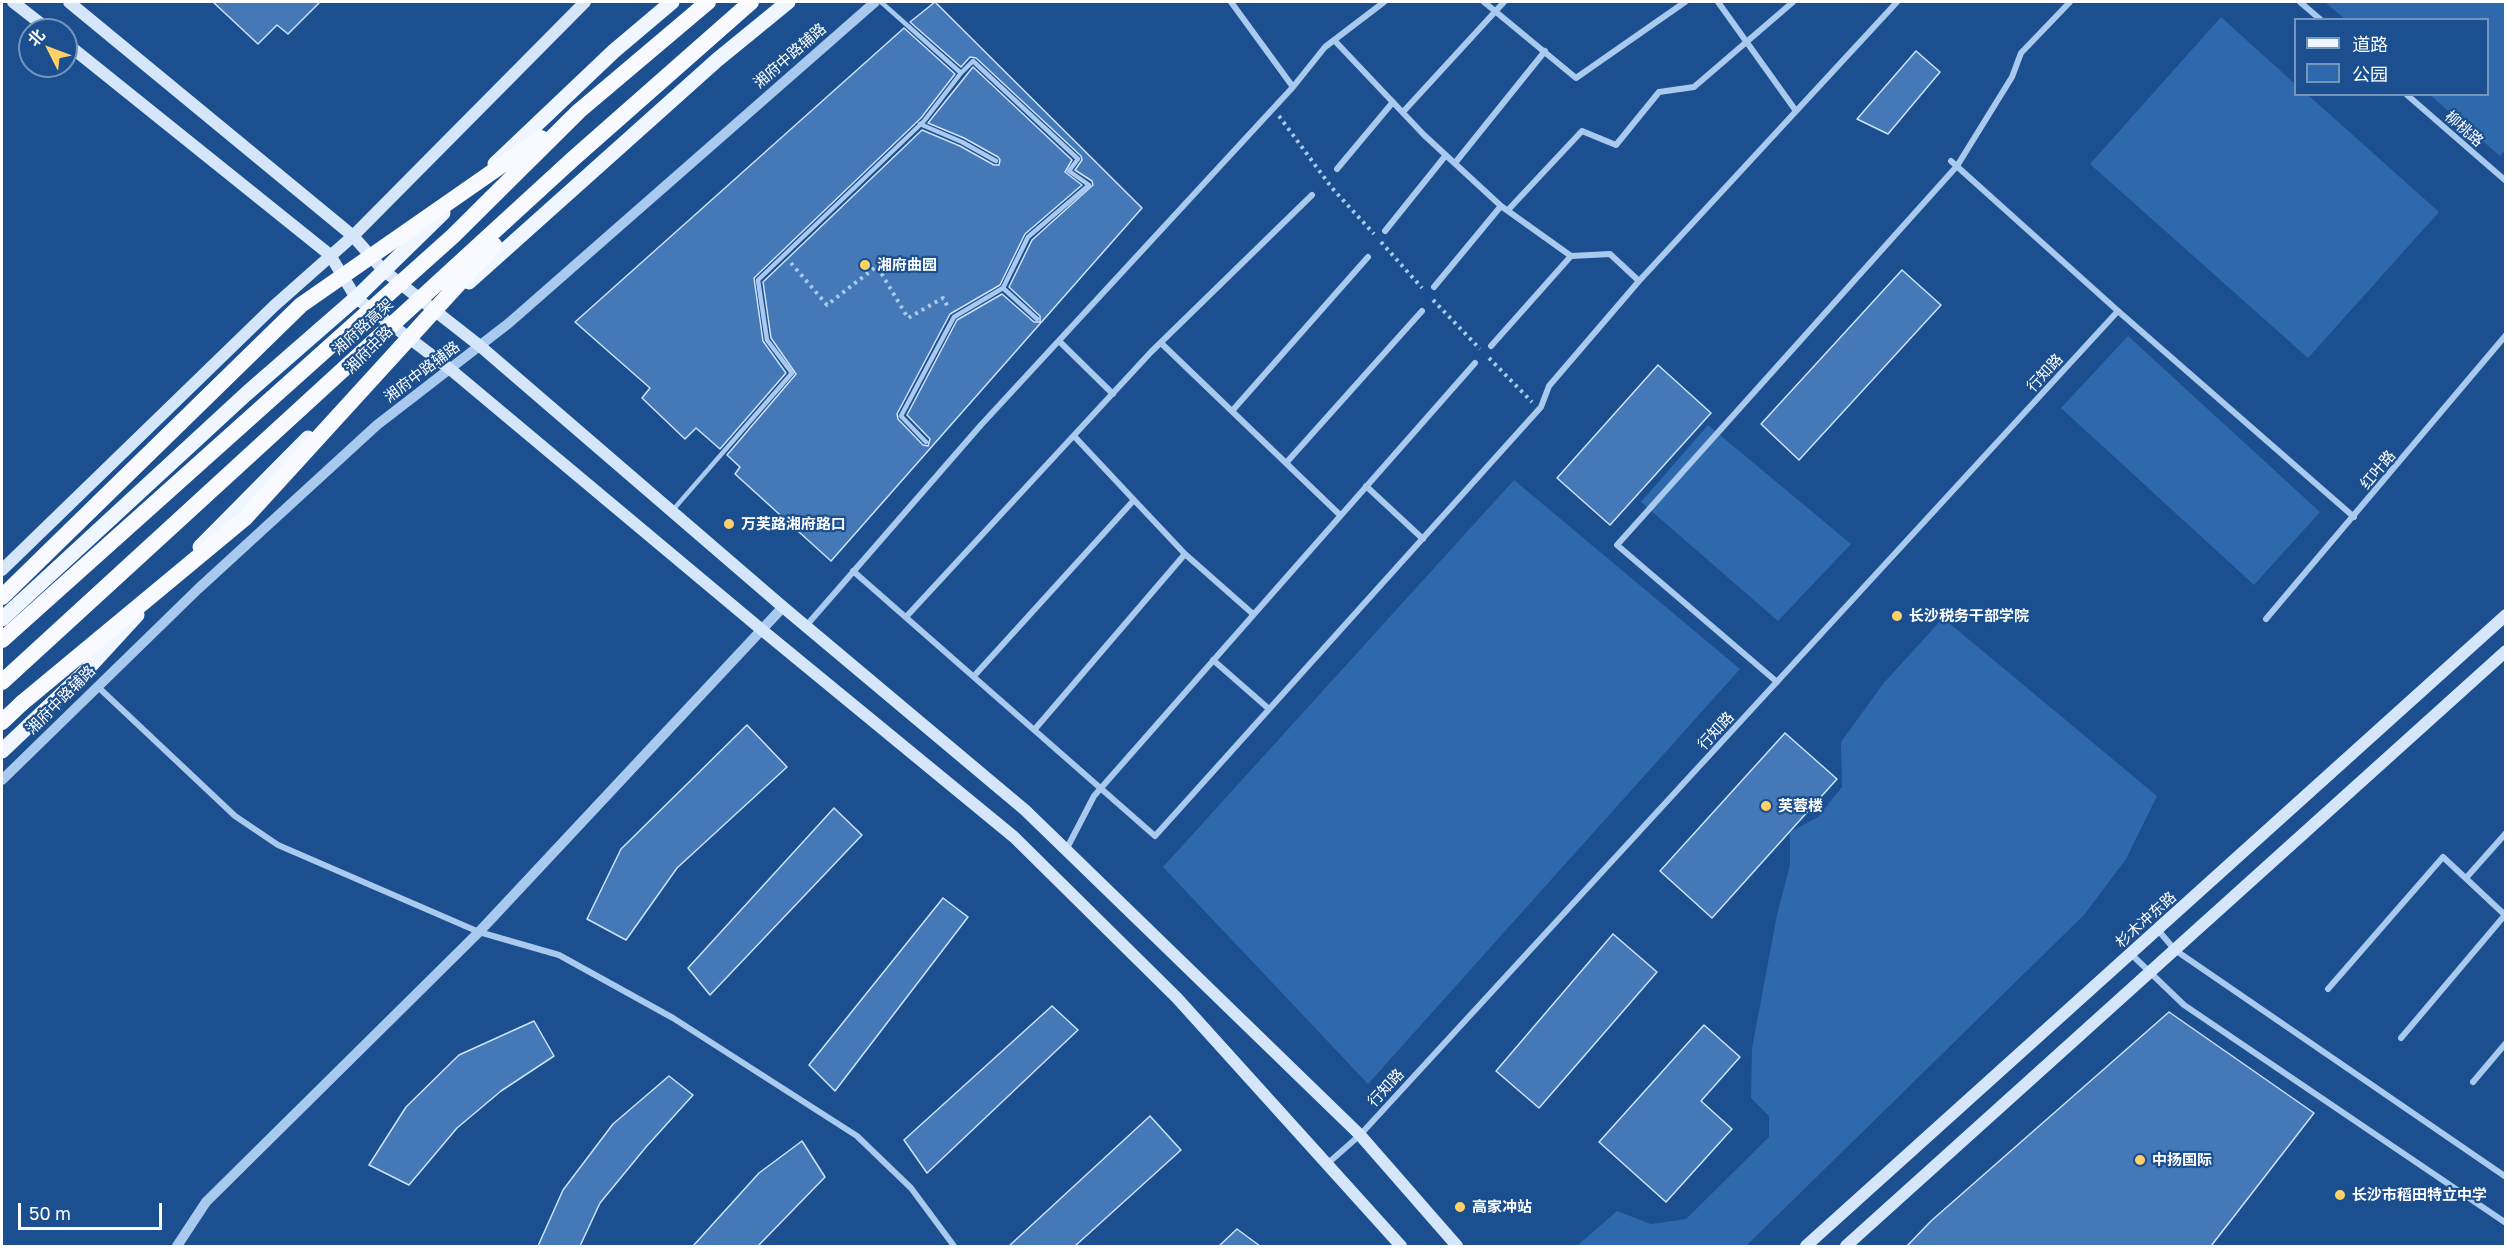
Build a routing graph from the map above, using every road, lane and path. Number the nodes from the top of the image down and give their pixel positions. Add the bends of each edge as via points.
1 (14, 2) edge
2 (69, 2) edge
3 (585, 2) edge
4 (672, 2) edge
5 (708, 2) edge
6 (751, 2) edge
7 (788, 2) edge
8 (875, 2) edge
9 (882, 2) edge
10 (1231, 2) edge
11 (1384, 2) edge
12 (1485, 2) edge
13 (1504, 2) edge
14 (1685, 2) edge
15 (1718, 2) edge
16 (1793, 2) edge
17 (1897, 2) edge
18 (2070, 2) edge
19 (2300, 2) edge
20 (1496, 11) junction
21 (34, 18) edge
22 (2318, 18) edge
23 (1334, 40) junction
24 (1747, 41) junction
25 (1545, 51) junction
26 (78, 53) edge
27 (961, 73) junction
28 (1293, 87) junction
29 (2408, 96) edge
30 (1393, 102) junction
31 (1274, 108) junction
32 (579, 111) junction
33 (1796, 111) junction
34 (1403, 112) junction
35 (920, 124) junction
36 (1446, 154) junction
37 (574, 158) junction
38 (1951, 160) dead end
39 (996, 161) dead end
40 (1455, 163) junction
41 (1957, 166) junction
42 (1337, 169) dead end
43 (2505, 181) edge
44 (1312, 195) dead end
45 (1502, 206) junction
46 (1508, 210) junction
47 (1384, 231) dead end
48 (353, 236) junction
49 (330, 255) junction
50 (784, 255) junction
51 (1571, 256) junction
52 (1368, 257) dead end
53 (383, 270) junction
54 (1639, 281) junction
55 (1434, 287) dead end
56 (1004, 288) junction
57 (356, 298) junction
58 (1422, 310) dead end
59 (436, 311) junction
60 (2118, 311) junction
61 (954, 317) junction
62 (1037, 320) dead end
63 (2505, 335) edge
64 (408, 336) junction
65 (1059, 341) junction
66 (1161, 343) junction
67 (480, 346) junction
68 (1491, 346) dead end
69 (1475, 363) dead end
70 (450, 369) junction
71 (1113, 394) junction
72 (1539, 410) junction
73 (1232, 411) junction
74 (1074, 436) junction
75 (926, 442) dead end
76 (1286, 463) junction
77 (1366, 486) junction
78 (1134, 500) junction
79 (672, 511) junction
80 (1340, 515) junction
81 (2354, 517) junction
82 (1422, 539) junction
83 (1185, 554) junction
84 (2, 570) edge
85 (854, 571) junction
86 (2, 597) edge
87 (783, 607) junction
88 (1253, 615) junction
89 (2505, 615) edge
90 (906, 617) junction
91 (2, 618) edge
92 (2266, 619) dead end
93 (806, 626) junction
94 (762, 630) junction
95 (2, 640) edge
96 (2505, 651) edge
97 (1213, 660) junction
98 (974, 676) junction
99 (2, 682) edge
100 (1777, 682) junction
101 (97, 685) junction
102 (1269, 708) junction
103 (2, 722) edge
104 (1035, 729) junction
105 (2, 751) edge
106 (2, 780) edge
107 (1102, 788) junction
108 (2505, 833) edge
109 (1066, 850) junction
110 (2466, 878) junction
111 (2158, 930) junction
112 (479, 932) junction
113 (2175, 950) junction
114 (2131, 954) junction
115 (2150, 972) junction
116 (2328, 989) dead end
117 (2401, 1038) dead end
118 (2505, 1043) edge
119 (2473, 1082) dead end
120 (1360, 1134) junction
121 (1327, 1164) junction
122 (2505, 1177) edge
123 (2505, 1223) edge
124 (177, 1246) edge
125 (954, 1246) edge
126 (1401, 1246) edge
127 (1457, 1246) edge
128 (1806, 1246) edge
129 (1846, 1246) edge

1 - 21 main road
2 - 48 main road
3 - 48 main road
4 - 53 main road via 614,51
5 - 32 highway, 湘府路高架, bridge
6 - 37 highway, 湘府路高架, bridge
7 - 59 main road, 湘府中路 via 717,60
8 - 67 street, 湘府中路辅路
9 - 27 lane
10 - 28 street
11 - 23 street
12 - 20 street
13 - 20 street
14 - 25 street via 1576,78
15 - 24 street
16 - 24 street
17 - 33 street
18 - 41 street via 2022,53 2012,77
19 - 22 street
20 - 25 street
20 - 34 street
23 - 28 street
23 - 30 street
24 - 33 street
24 - 46 street via 1694,87 1659,92 1616,145 1582,131
25 - 40 street
26 - 49 main road
27 - 35 lane
27 - 56 lane via 973,61 1078,159 1069,171 1089,185 1028,237
28 - 31 street
29 - 43 street, 柳桃路
30 - 34 street
30 - 42 street
31 - 65 street
31 - 72 path via 1332,188
32 - 86 highway, bridge via 301,305
32 - 95 highway, 湘府路高架, bridge via 453,236
33 - 54 street
34 - 36 street
35 - 39 lane
35 - 50 lane
36 - 40 street
36 - 47 street
37 - 99 highway, 湘府路高架, bridge
37 - 103 highway, bridge via 245,518
38 - 41 street
40 - 45 street
41 - 60 street
41 - 100 street via 1617,545
44 - 66 street
45 - 46 street
45 - 55 street
46 - 51 street
48 - 49 main road
48 - 53 main road
49 - 57 main road
49 - 84 main road
50 - 61 path via 827,305 877,266 908,318 943,298
50 - 79 lane via 758,280 767,340 792,373
51 - 54 street via 1610,254
51 - 68 street
52 - 73 street
53 - 57 main road
53 - 59 main road
54 - 72 street via 1549,386
56 - 61 lane
56 - 62 lane
57 - 64 main road
57 - 91 main road
58 - 76 street
59 - 64 main road, 湘府中路
59 - 67 main road
60 - 81 street
60 - 100 street, 行知路
61 - 75 lane via 901,416
63 - 81 street, 红叶路
64 - 70 main road
64 - 105 main road, 湘府中路 via 186,561 81,676
65 - 71 street
65 - 85 street
66 - 71 street
66 - 73 street
67 - 70 street, 湘府中路辅路
67 - 79 main road
69 - 77 street
70 - 94 main road
70 - 101 street, 湘府中路辅路 via 377,425
71 - 74 street
72 - 82 street
73 - 76 street
74 - 78 street
74 - 90 street
76 - 80 street
77 - 80 street
77 - 82 street
78 - 83 street
78 - 98 street
79 - 87 main road
80 - 88 street
81 - 92 street, 红叶路
82 - 102 street
83 - 88 street
83 - 104 street
85 - 90 street
85 - 93 street
87 - 93 main road
87 - 94 street
88 - 97 street
89 - 111 main road, 杉木冲东路
90 - 98 street
93 - 109 main road via 1025,810
94 - 112 street
94 - 121 main road via 1014,837 1177,998
96 - 113 main road
97 - 102 street
97 - 107 street
98 - 104 street
100 - 120 street, 行知路
101 - 106 street, 湘府中路辅路
101 - 112 street via 236,816 278,845
102 - 107 street via 1155,836
104 - 107 street
107 - 109 street
108 - 110 street
109 - 120 main road
110 - 116 street via 2443,857
110 - 117 street via 2505,915
111 - 113 street
111 - 114 main road, 杉木冲东路
112 - 124 street via 206,1202
112 - 125 street via 559,956 673,1017 857,1136 911,1188
113 - 115 main road
113 - 122 street
114 - 115 street
114 - 128 main road, 杉木冲东路
115 - 123 street via 2184,1005
115 - 129 main road
118 - 119 street
120 - 121 street, 行知路
120 - 127 main road
121 - 126 main road

